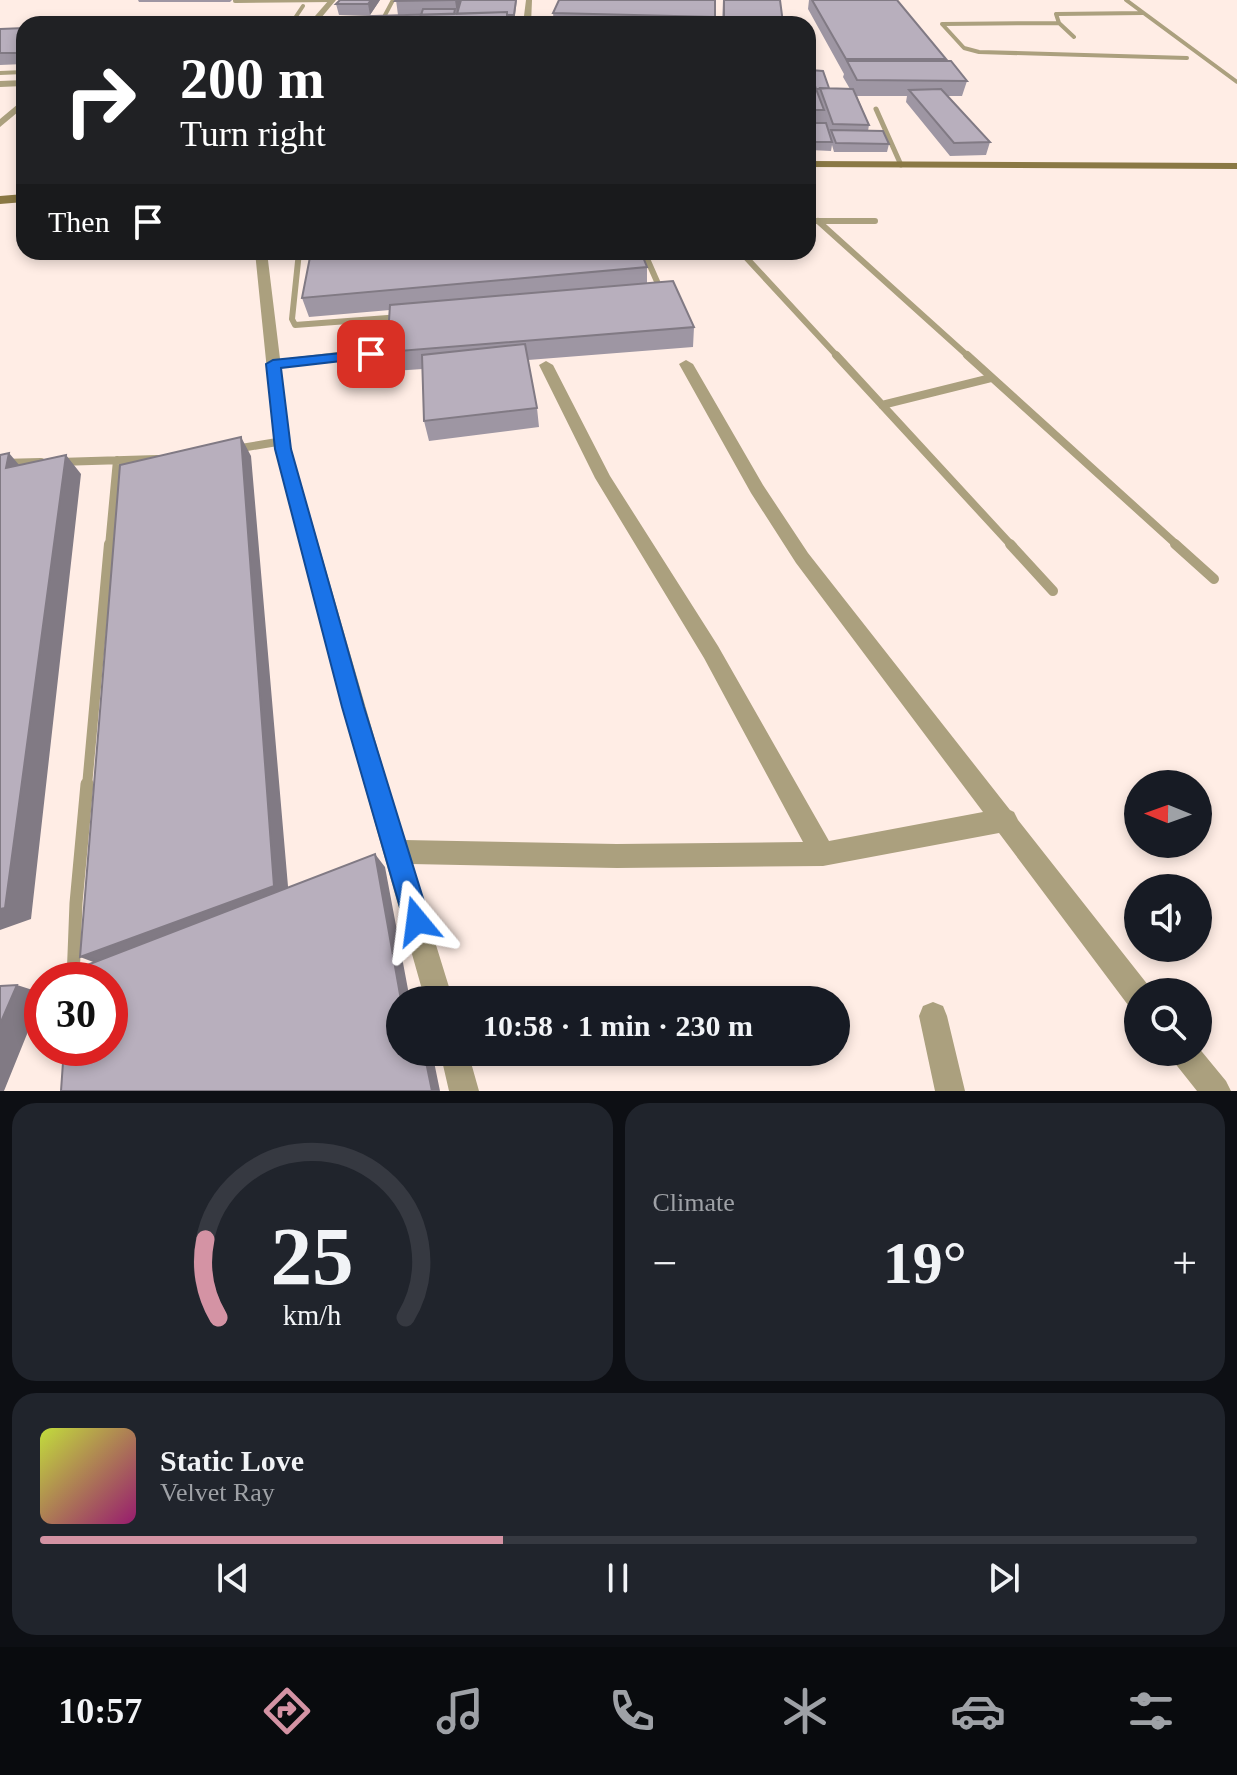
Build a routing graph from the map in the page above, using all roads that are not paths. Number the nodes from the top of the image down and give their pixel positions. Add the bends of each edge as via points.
1 (333, 0) edge
2 (1126, 0) edge
3 (235, 1) edge
4 (303, 6) dead end
5 (1143, 13) junction
6 (296, 16) edge
7 (320, 16) edge
8 (1059, 23) junction
9 (1074, 37) dead end
10 (1187, 58) dead end
11 (1237, 82) edge
12 (16, 109) edge
13 (876, 109) dead end
14 (0, 124) edge
15 (816, 164) edge
16 (901, 165) junction
17 (1237, 166) edge
18 (818, 221) joint
19 (875, 221) dead end
20 (262, 260) edge
21 (298, 260) edge
22 (648, 260) edge
23 (748, 260) edge
24 (654, 294) edge
25 (409, 316) edge
26 (387, 357) edge
27 (273, 364) junction
28 (686, 364) dead end
29 (546, 365) dead end
30 (991, 378) junction
31 (882, 405) junction
32 (283, 441) junction
33 (218, 451) edge
34 (163, 458) edge
35 (117, 460) junction
36 (0, 463) edge
37 (1214, 579) dead end
38 (1053, 591) dead end
39 (1006, 820) junction
40 (398, 852) junction
41 (823, 854) junction
42 (74, 962) edge
43 (1125, 978) edge
44 (435, 986) edge
45 (933, 1016) dead end
46 (458, 1066) edge
47 (1195, 1066) edge
48 (464, 1091) edge
49 (950, 1091) edge
50 (1216, 1091) edge

1 - 3 lane
1 - 7 street
2 - 5 lane
4 - 6 lane
5 - 8 lane via 1056,14
5 - 11 lane
8 - 9 lane
8 - 10 lane via 942,24 964,48 979,52
12 - 14 street
13 - 16 lane
15 - 16 street
16 - 17 street
18 - 19 lane
18 - 30 lane
20 - 27 street
21 - 25 lane via 295,325
22 - 24 lane via 659,286
23 - 31 lane
26 - 27 lane via 358,354
27 - 32 street
28 - 39 street via 802,558
29 - 41 street via 603,478 711,652
30 - 31 lane
30 - 37 lane
31 - 38 lane
32 - 33 lane
32 - 40 street via 353,707
34 - 35 lane
35 - 36 lane
35 - 42 lane
39 - 41 street
39 - 43 street
40 - 41 street
40 - 44 street
45 - 49 street
46 - 48 street
47 - 50 street

